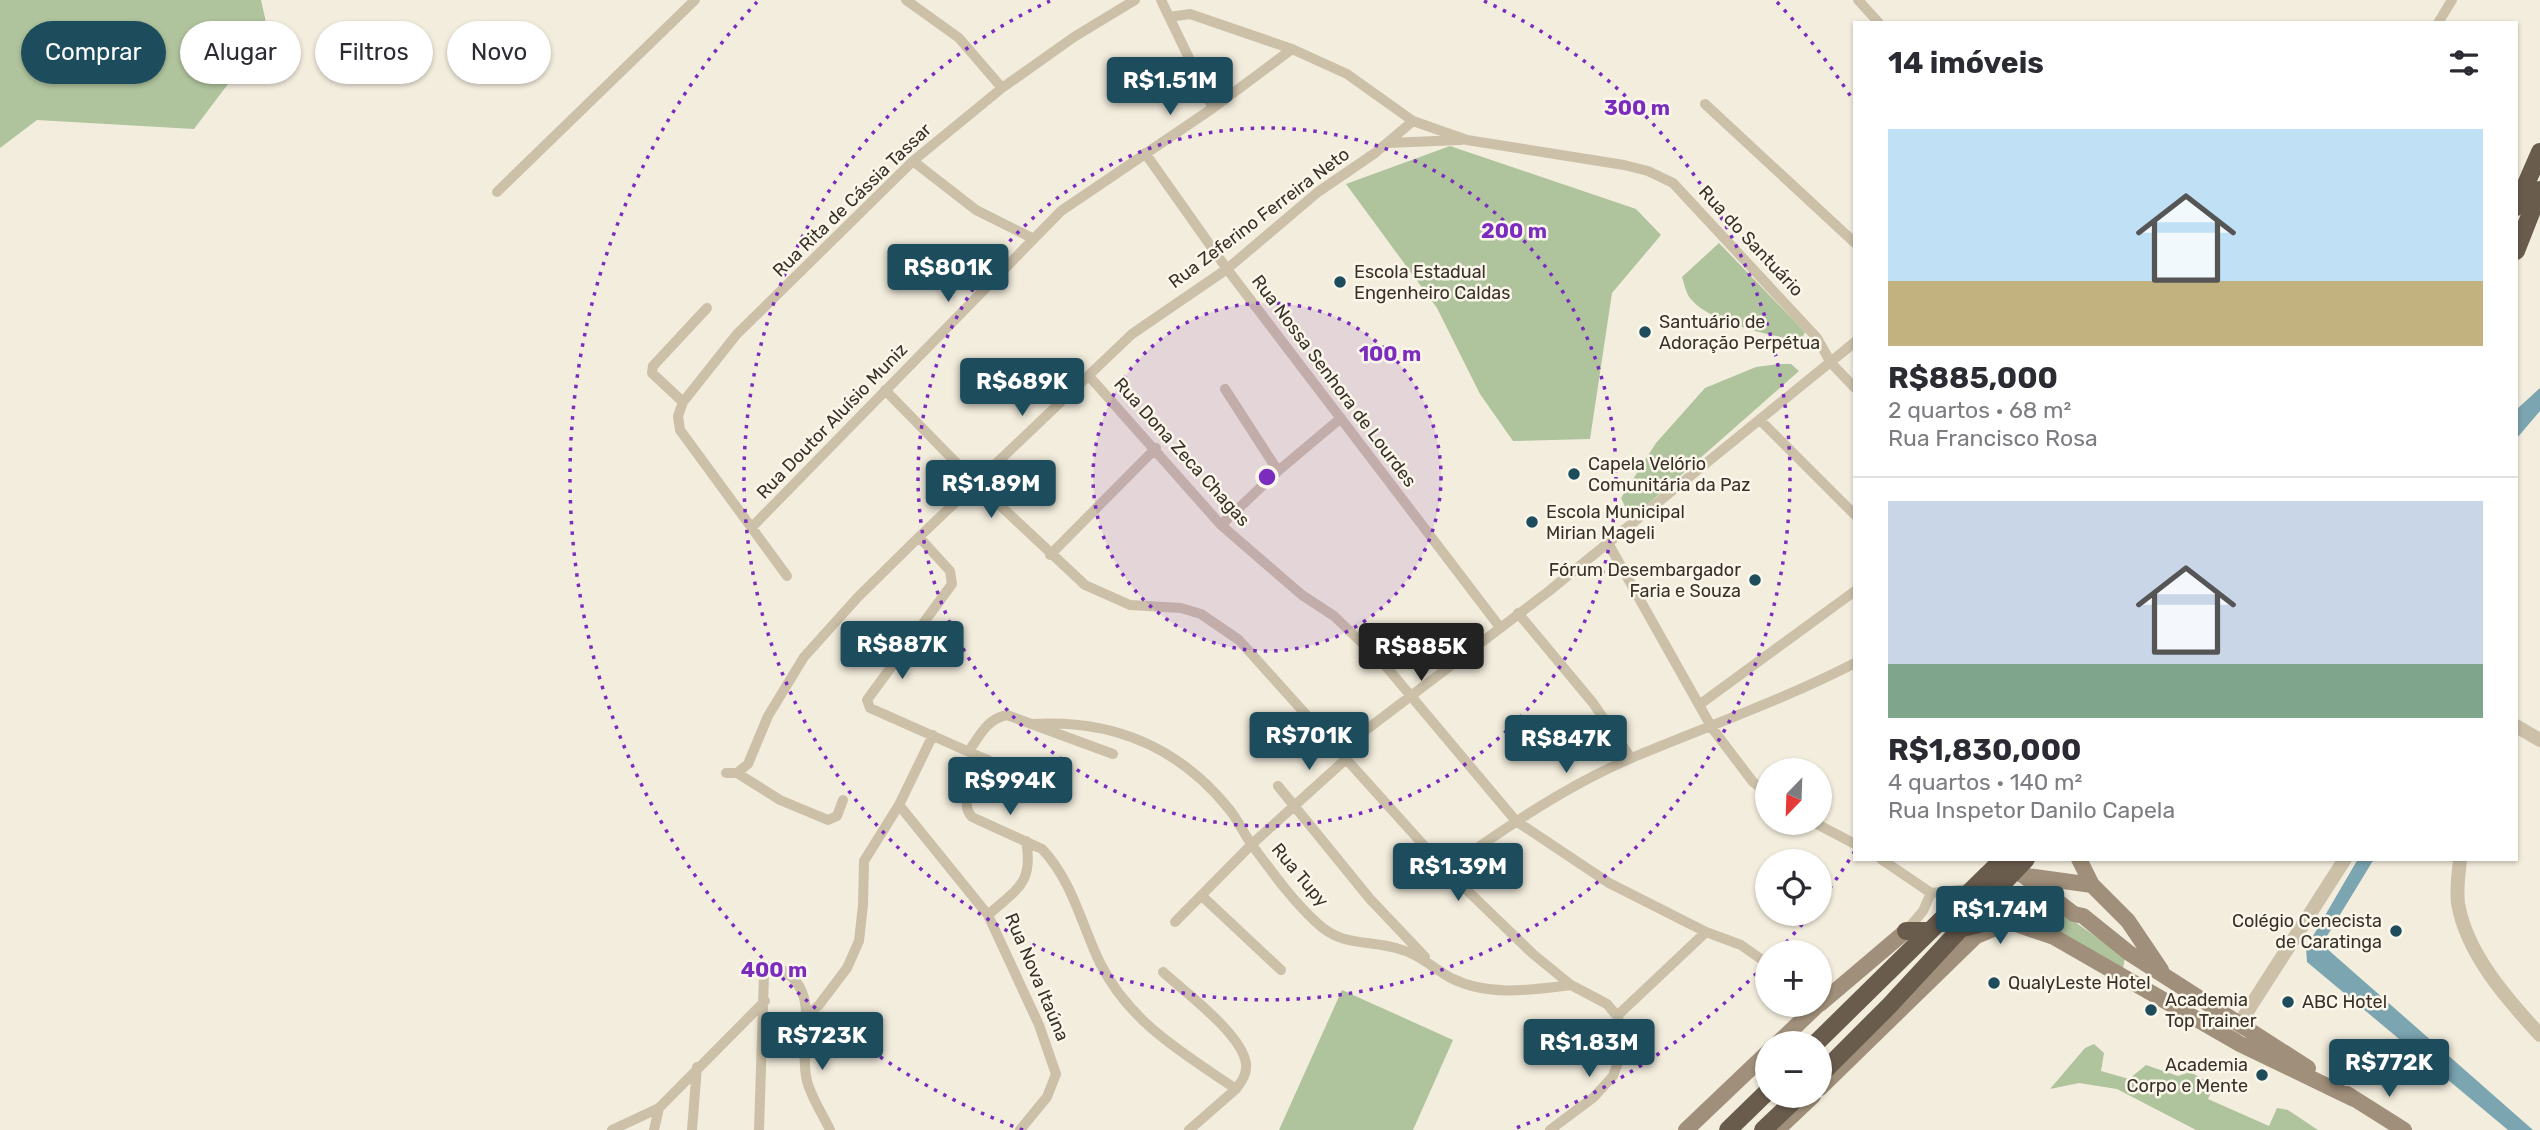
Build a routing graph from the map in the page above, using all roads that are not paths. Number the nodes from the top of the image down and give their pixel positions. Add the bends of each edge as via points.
1 (695, 0) edge
2 (906, 0) edge
3 (1135, 0) edge
4 (1161, 0) edge
5 (1858, 0) edge
6 (2452, 0) edge
7 (1169, 17) junction
8 (1877, 21) edge
9 (2439, 21) edge
10 (1292, 49) junction
11 (1002, 88) junction
12 (1705, 104) dead end
13 (1213, 108) junction
14 (1413, 121) junction
15 (1467, 140) junction
16 (1387, 143) junction
17 (2540, 152) edge
18 (1145, 153) junction
19 (913, 161) junction
20 (2540, 190) edge
21 (497, 192) dead end
22 (2518, 202) edge
23 (1032, 238) junction
24 (1853, 241) edge
25 (2518, 245) edge
26 (1227, 269) junction
27 (707, 308) dead end
28 (1853, 344) edge
29 (1831, 363) junction
30 (1089, 376) junction
31 (1853, 386) edge
32 (1225, 389) dead end
33 (885, 390) junction
34 (683, 402) junction
35 (1341, 418) junction
36 (1760, 420) junction
37 (1156, 448) junction
38 (1278, 471) junction
39 (976, 484) junction
40 (1853, 513) edge
41 (1221, 525) junction
42 (753, 526) junction
43 (919, 537) junction
44 (1608, 543) junction
45 (1050, 555) junction
46 (787, 576) dead end
47 (1853, 592) edge
48 (1518, 613) junction
49 (1499, 626) junction
50 (1853, 664) edge
51 (1411, 696) junction
52 (1699, 705) junction
53 (1033, 724) junction
54 (2518, 727) edge
55 (1712, 728) junction
56 (933, 735) junction
57 (2540, 740) edge
58 (969, 751) junction
59 (1112, 754) dead end
60 (1341, 756) junction
61 (1631, 758) junction
62 (986, 759) junction
63 (1028, 778) dead end
64 (1755, 783) edge
65 (1278, 786) dead end
66 (843, 800) dead end
67 (899, 805) junction
68 (1295, 807) junction
69 (1516, 821) junction
70 (1832, 832) edge
71 (1026, 841) junction
72 (1853, 843) edge
73 (1252, 844) junction
74 (1884, 861) edge
75 (2080, 861) edge
76 (2344, 861) edge
77 (2460, 861) edge
78 (2025, 867) edge
79 (1446, 870) junction
80 (1996, 872) edge
81 (2088, 887) junction
82 (1973, 888) junction
83 (1931, 893) junction
84 (1202, 896) junction
85 (2068, 907) junction
86 (988, 915) junction
87 (2083, 916) junction
88 (1175, 922) dead end
89 (2010, 922) junction
90 (1958, 929) junction
91 (1906, 931) junction
92 (1928, 931) junction
93 (1706, 932) junction
94 (2129, 953) junction
95 (1755, 955) edge
96 (1426, 959) junction
97 (1281, 970) dead end
98 (1164, 972) dead end
99 (2165, 975) junction
100 (2122, 976) junction
101 (1572, 985) junction
102 (1832, 993) edge
103 (765, 1001) junction
104 (806, 1016) junction
105 (1617, 1016) junction
106 (1805, 1017) edge
107 (2239, 1023) junction
108 (1790, 1031) edge
109 (1828, 1031) edge
110 (2540, 1035) edge
111 (2230, 1038) junction
112 (1832, 1062) edge
113 (1755, 1064) edge
114 (697, 1066) junction
115 (1832, 1076) edge
116 (1236, 1089) junction
117 (2354, 1099) junction
118 (1755, 1104) edge
119 (659, 1108) junction
120 (1786, 1108) edge
121 (1800, 1108) edge
122 (612, 1130) edge
123 (653, 1130) edge
124 (692, 1130) edge
125 (759, 1130) edge
126 (830, 1130) edge
127 (1020, 1130) edge
128 (1189, 1130) edge
129 (1550, 1130) edge
130 (1686, 1130) edge
131 (1728, 1130) edge
132 (1763, 1130) edge
133 (1777, 1130) edge
134 (2404, 1130) edge

1 - 21 street
2 - 11 street via 959,38
3 - 11 street, Rua Rita de Cássia Tassar
4 - 7 street
5 - 8 street
6 - 9 street
7 - 10 street via 1190,14
7 - 13 street
10 - 13 street, Rua Doutor Aluísio Muniz
10 - 14 street via 1347,74
11 - 19 street, Rua Rita de Cássia Tassar
12 - 24 street
13 - 18 street, Rua Doutor Aluísio Muniz
14 - 15 street
14 - 16 street, Rua Zeferino Ferreira Neto
15 - 16 street
15 - 29 street, Rua do Santuário via 1624,165 1673,183 1817,338
16 - 26 street, Rua Zeferino Ferreira Neto via 1318,192
17 - 22 highway
18 - 23 street, Rua Doutor Aluísio Muniz via 1061,211
18 - 26 street, Rua Nossa Senhora de Lourdes
19 - 23 street via 976,210
19 - 34 street, Rua Rita de Cássia Tassar via 737,334
20 - 25 highway
23 - 33 street, Rua Doutor Aluísio Muniz
26 - 30 street, Rua Zeferino Ferreira Neto via 1132,334
26 - 35 street, Rua Nossa Senhora de Lourdes
27 - 34 street via 653,366 652,373
28 - 29 street
29 - 31 street, Rua do Santuário
29 - 36 street
30 - 37 street, Rua Dona Zeca Chagas
30 - 39 street, Rua Zeferino Ferreira Neto
32 - 38 street
33 - 39 street
33 - 42 street, Rua Doutor Aluísio Muniz
34 - 42 street via 680,430
35 - 38 street
35 - 49 street, Rua Nossa Senhora de Lourdes
36 - 40 street
36 - 44 street
37 - 41 street, Rua Dona Zeca Chagas
37 - 45 street
38 - 41 street
39 - 43 street, Rua Zeferino Ferreira Neto
39 - 45 street
41 - 51 street, Rua Dona Zeca Chagas via 1361,640
42 - 46 street
43 - 56 street via 950,570 952,584 867,700 877,714
43 - 66 street, Rua Zeferino Ferreira Neto via 804,657 768,716 748,764 732,773 828,820 837,816
44 - 48 street
44 - 52 street
45 - 60 street via 1085,584 1130,605 1181,608 1219,625 1256,658
47 - 52 street
48 - 49 street
48 - 61 street via 1593,703
49 - 51 street
50 - 55 street
51 - 60 street
51 - 69 street, Rua Dona Zeca Chagas
52 - 55 street
53 - 58 street via 1007,715 994,717
53 - 59 street
53 - 73 street, Rua Tupy via 1084,723 1162,752 1192,772 1229,809
54 - 57 street
55 - 61 street
55 - 64 street
56 - 58 street
56 - 67 street
58 - 62 street
60 - 68 street
60 - 79 street
61 - 69 street
62 - 63 street
62 - 71 street via 965,802 966,812
65 - 68 street
67 - 86 street
67 - 104 street via 864,861 855,950 834,987
68 - 73 street
68 - 96 street
69 - 79 street
69 - 93 street, Rua Dona Zeca Chagas via 1609,883
70 - 72 street
71 - 86 street, Rua Nova Itaúna via 1029,870 1021,886
71 - 116 street via 1042,849 1055,866 1121,998 1174,1050
73 - 84 street
73 - 96 street, Rua Tupy via 1293,898 1333,936
74 - 83 street
75 - 81 main road
76 - 107 street
77 - 110 street via 2458,902 2469,936 2502,993
78 - 80 highway, bridge
78 - 81 main road
78 - 85 main road
79 - 101 street
80 - 82 highway
80 - 90 highway
81 - 85 main road via 2066,898
81 - 87 main road via 2098,908
81 - 99 main road via 2128,921
82 - 83 street
82 - 92 highway
83 - 91 street
84 - 88 street
84 - 97 street
85 - 87 main road
86 - 127 street, Rua Nova Itaúna via 1039,1025 1056,1074 1047,1097
87 - 94 main road
89 - 90 highway
89 - 100 main road via 2054,937
89 - 115 main road via 1976,936
90 - 112 highway
91 - 92 highway
91 - 102 main road
92 - 109 highway
93 - 95 street, Rua Dona Zeca Chagas
93 - 105 street
94 - 99 main road
94 - 100 main road
96 - 101 street, Rua Tupy via 1450,978 1491,990
98 - 116 street via 1242,1053 1246,1072
99 - 107 main road
100 - 111 main road
101 - 105 street via 1606,1004
103 - 104 street via 764,974 774,966 798,982
103 - 114 street
103 - 125 street
104 - 126 street via 807,1081
105 - 129 street via 1624,1046 1613,1076 1594,1097
106 - 108 main road
107 - 111 street
107 - 117 main road
111 - 117 main road
113 - 130 main road
114 - 119 street
114 - 124 street
116 - 128 street
117 - 134 main road
118 - 131 highway
119 - 122 street
119 - 123 street
120 - 132 highway
121 - 133 main road

